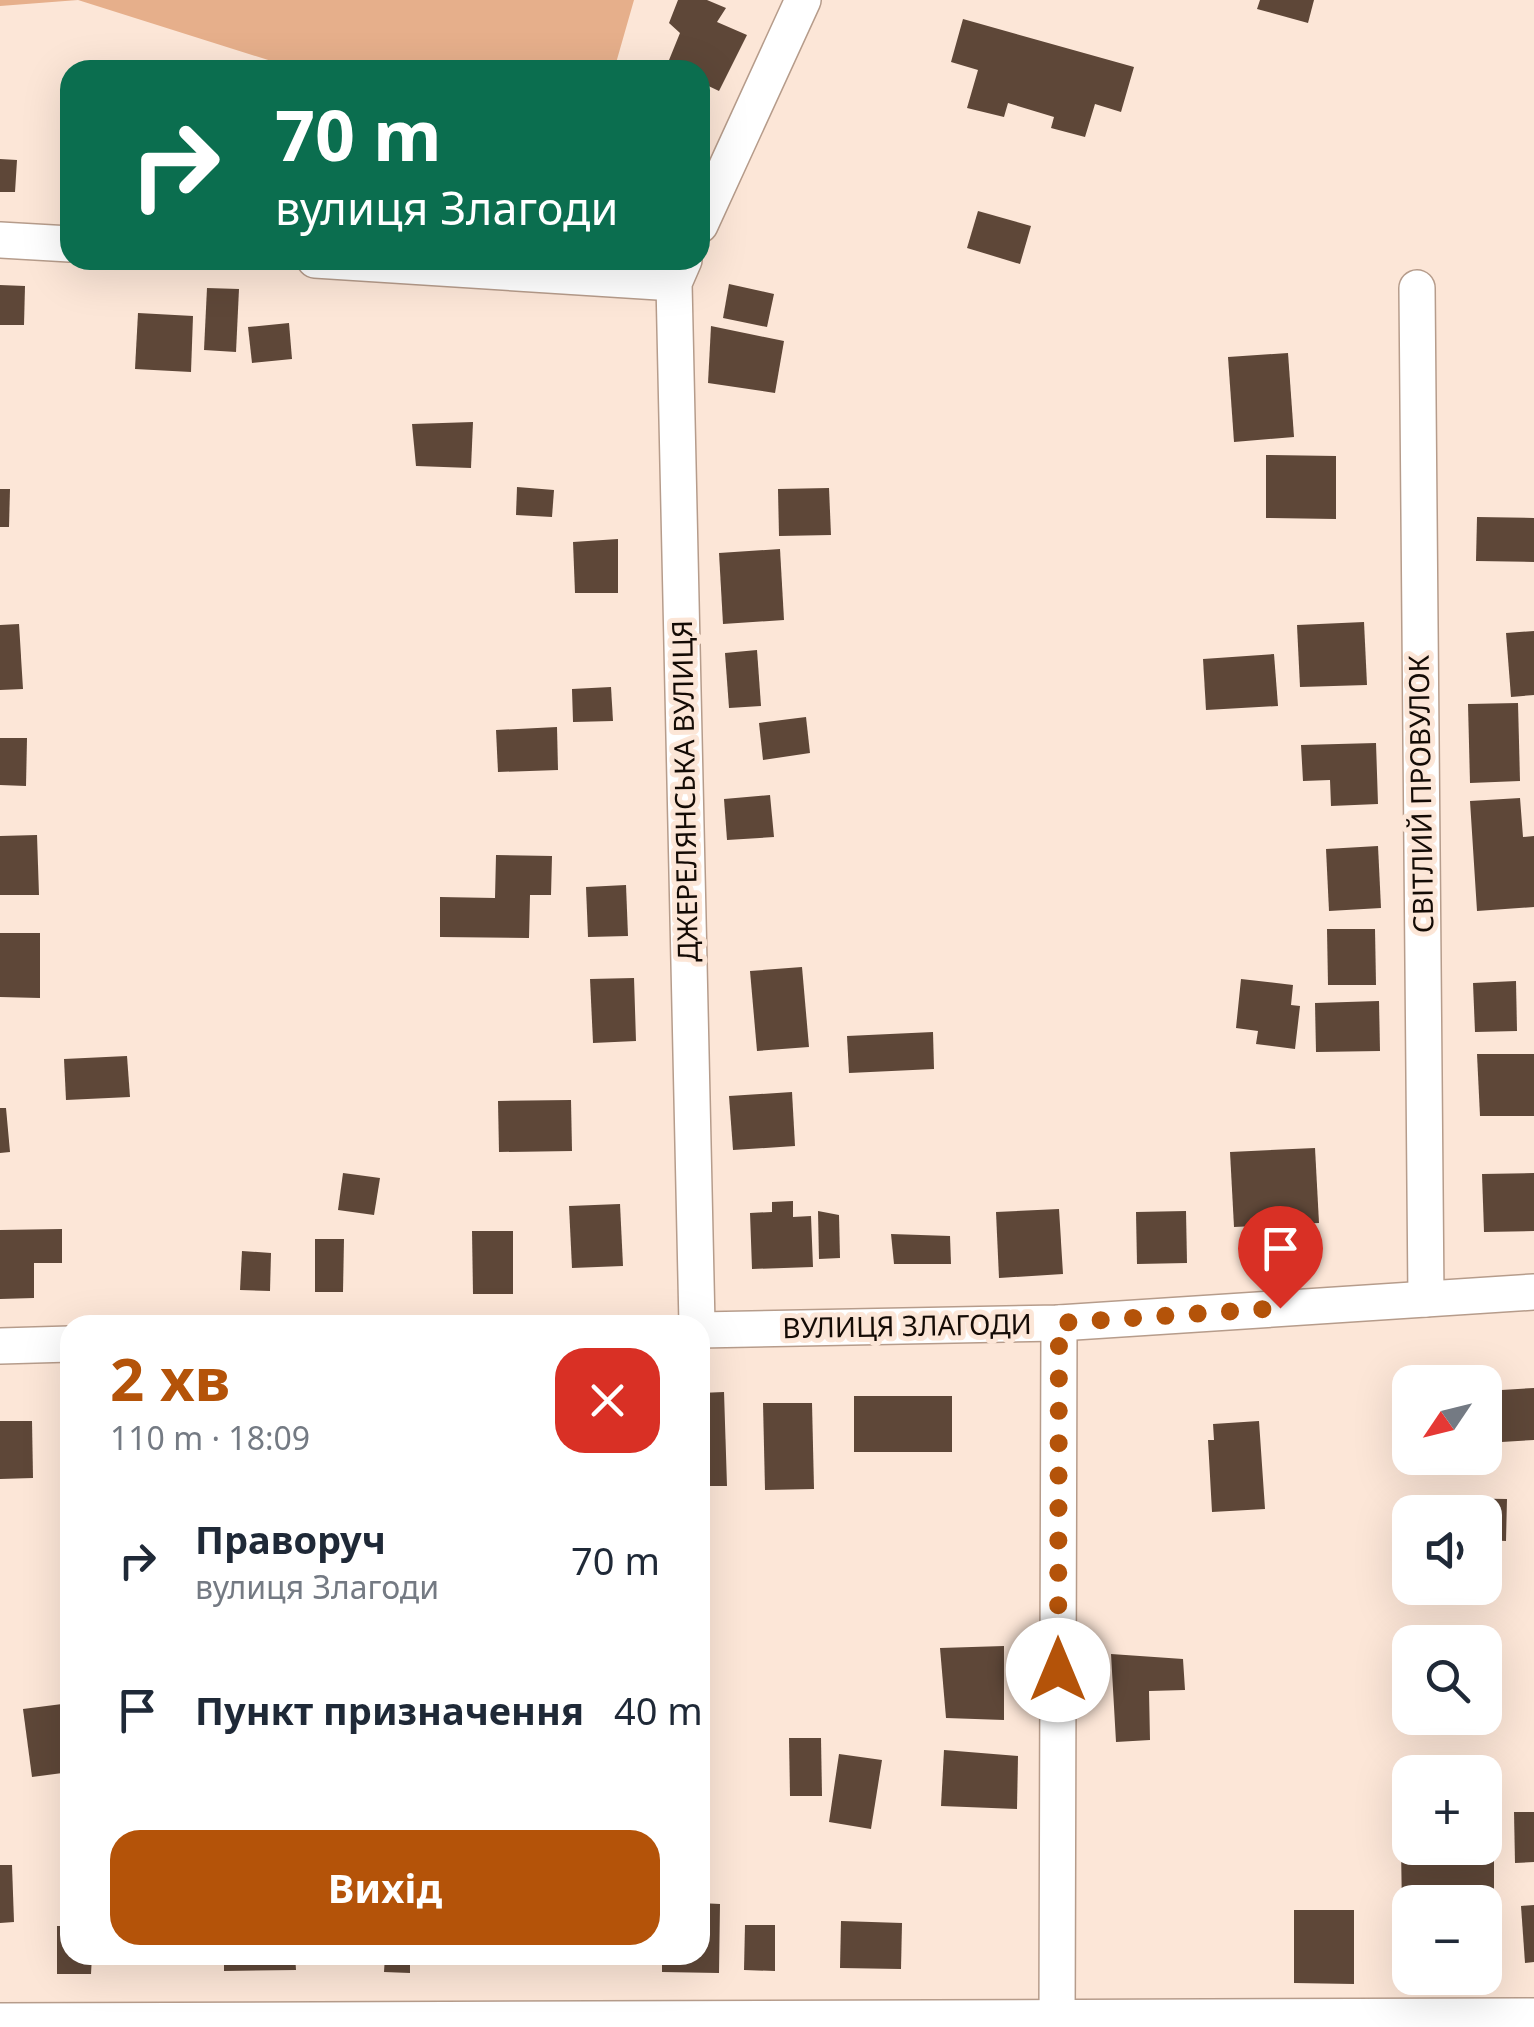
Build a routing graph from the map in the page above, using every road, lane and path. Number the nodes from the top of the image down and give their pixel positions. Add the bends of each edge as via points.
1 (803, 0) edge
2 (710, 203) edge
3 (0, 240) edge
4 (60, 243) edge
5 (646, 270) edge
6 (679, 271) edge
7 (1416, 288) dead end
8 (1534, 1292) edge
9 (1426, 1299) junction
10 (698, 1315) edge
11 (1059, 1323) junction
12 (710, 1328) edge
13 (60, 1344) edge
14 (0, 1346) edge
15 (1534, 2016) edge
16 (0, 2021) edge
17 (1057, 2022) edge

1 - 2 street
3 - 4 street
5 - 6 street
6 - 10 street, ДЖЕРЕЛЯНСЬКА ВУЛИЦЯ
7 - 9 street, СВІТЛИЙ ПРОВУЛОК
8 - 9 street, ВУЛИЦЯ ЗЛАГОДИ
9 - 11 street, ВУЛИЦЯ ЗЛАГОДИ
11 - 12 street, ВУЛИЦЯ ЗЛАГОДИ
11 - 17 street
13 - 14 street
15 - 17 street
16 - 17 street

